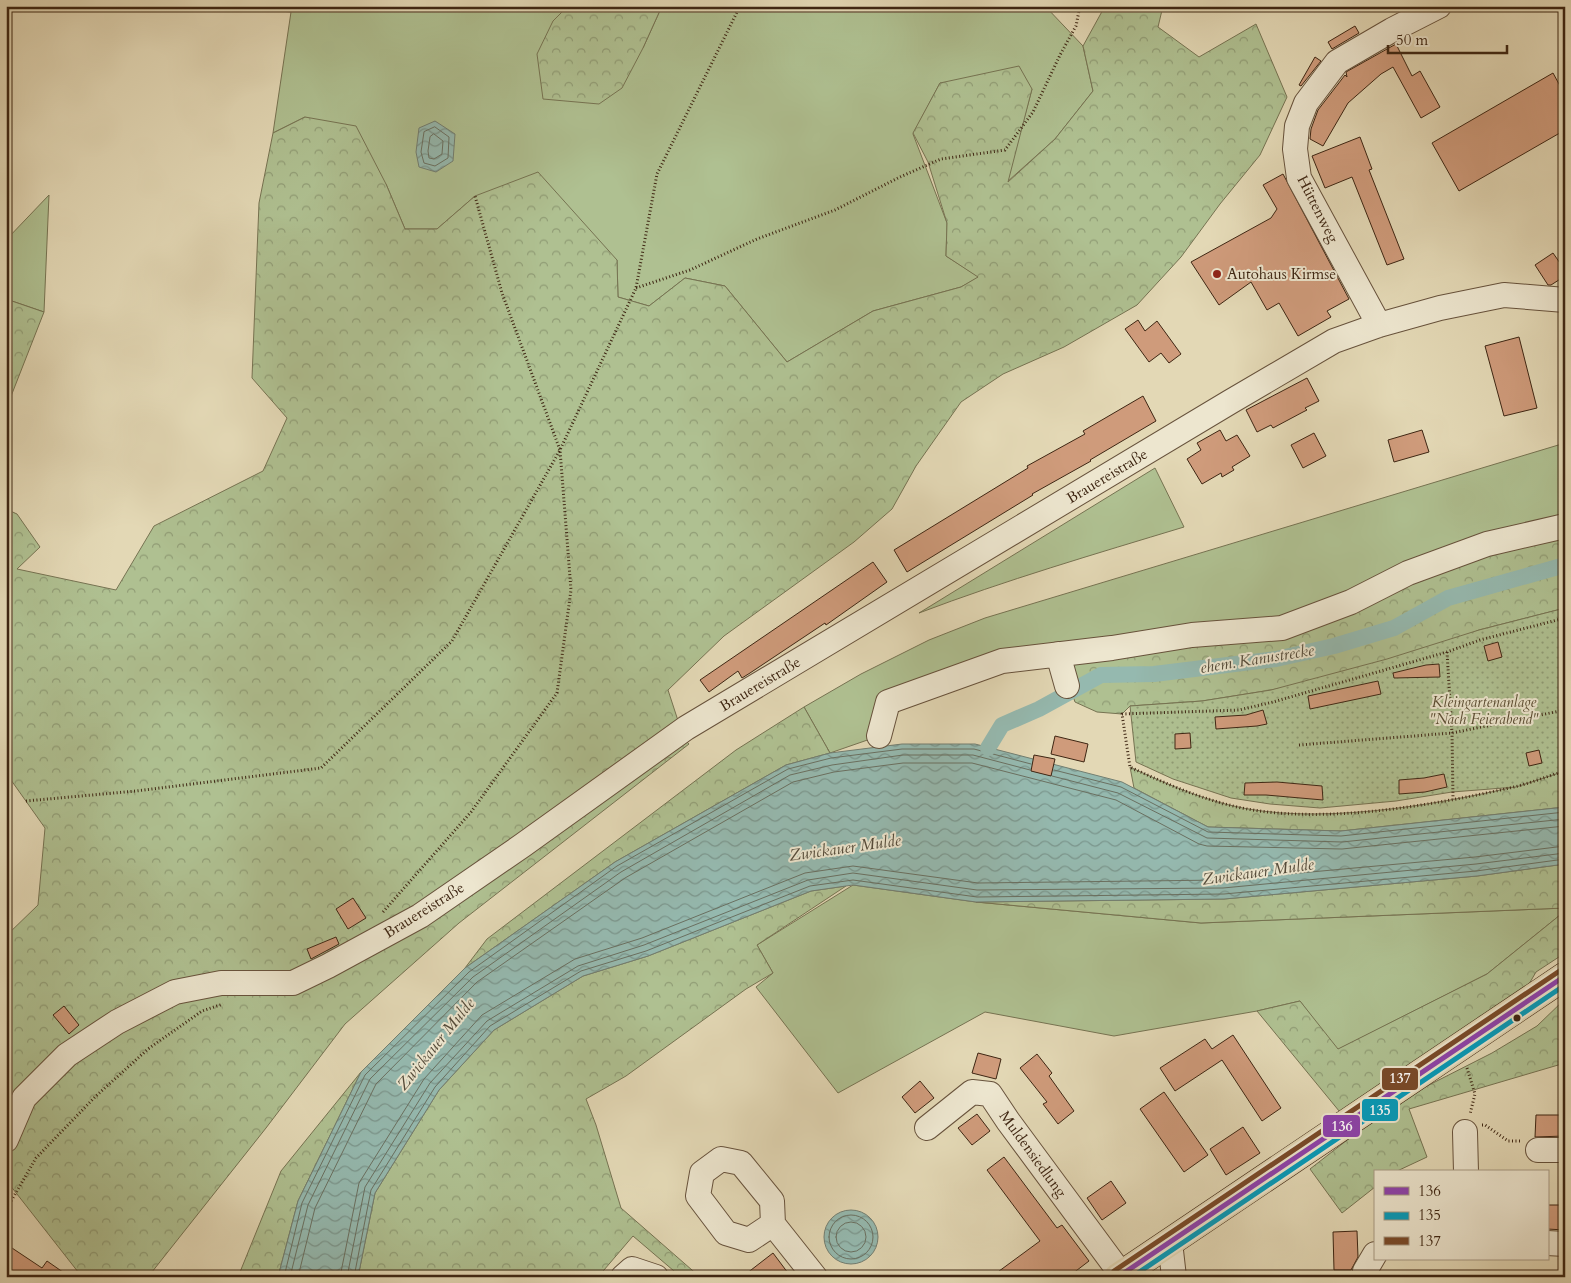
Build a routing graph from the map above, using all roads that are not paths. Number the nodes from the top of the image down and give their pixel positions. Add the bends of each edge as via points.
1 (1439, 6) edge
2 (1565, 300) edge
3 (1379, 325) junction
4 (1565, 526) edge
5 (1058, 654) junction
6 (1067, 686) dead end
7 (879, 736) dead end
8 (1565, 976) edge
9 (927, 1128) dead end
10 (1466, 1129) road end
11 (6, 1140) edge
12 (1538, 1150) road end
13 (1565, 1150) edge
14 (1466, 1170) edge
15 (772, 1224) dead end
16 (1170, 1242) junction
17 (1548, 1243) edge
18 (1565, 1244) edge
19 (1374, 1256) edge
20 (1120, 1276) edge
21 (623, 1277) edge
22 (656, 1277) edge
23 (815, 1277) edge
24 (1174, 1277) edge
25 (1364, 1277) edge

1 - 3 street, Hüttenweg via 1337,62 1306,103 1297,126 1295,149 1299,178
2 - 3 street, Brauereistraße via 1504,295
3 - 11 street, Brauereistraße via 1334,341 686,728 523,845 428,910 381,937 293,983 221,983 175,992 144,1007 67,1055 24,1098
4 - 5 street via 1487,544 1408,573 1351,602 1282,628 1192,635
5 - 6 street
5 - 7 street via 1002,661 888,702
8 - 16 main road
9 - 20 street, Muldensiedlung via 972,1092 990,1094
10 - 14 street
12 - 13 street
15 - 23 street
16 - 20 main road
16 - 24 street
17 - 18 street
19 - 25 street
21 - 22 street via 632,1269

